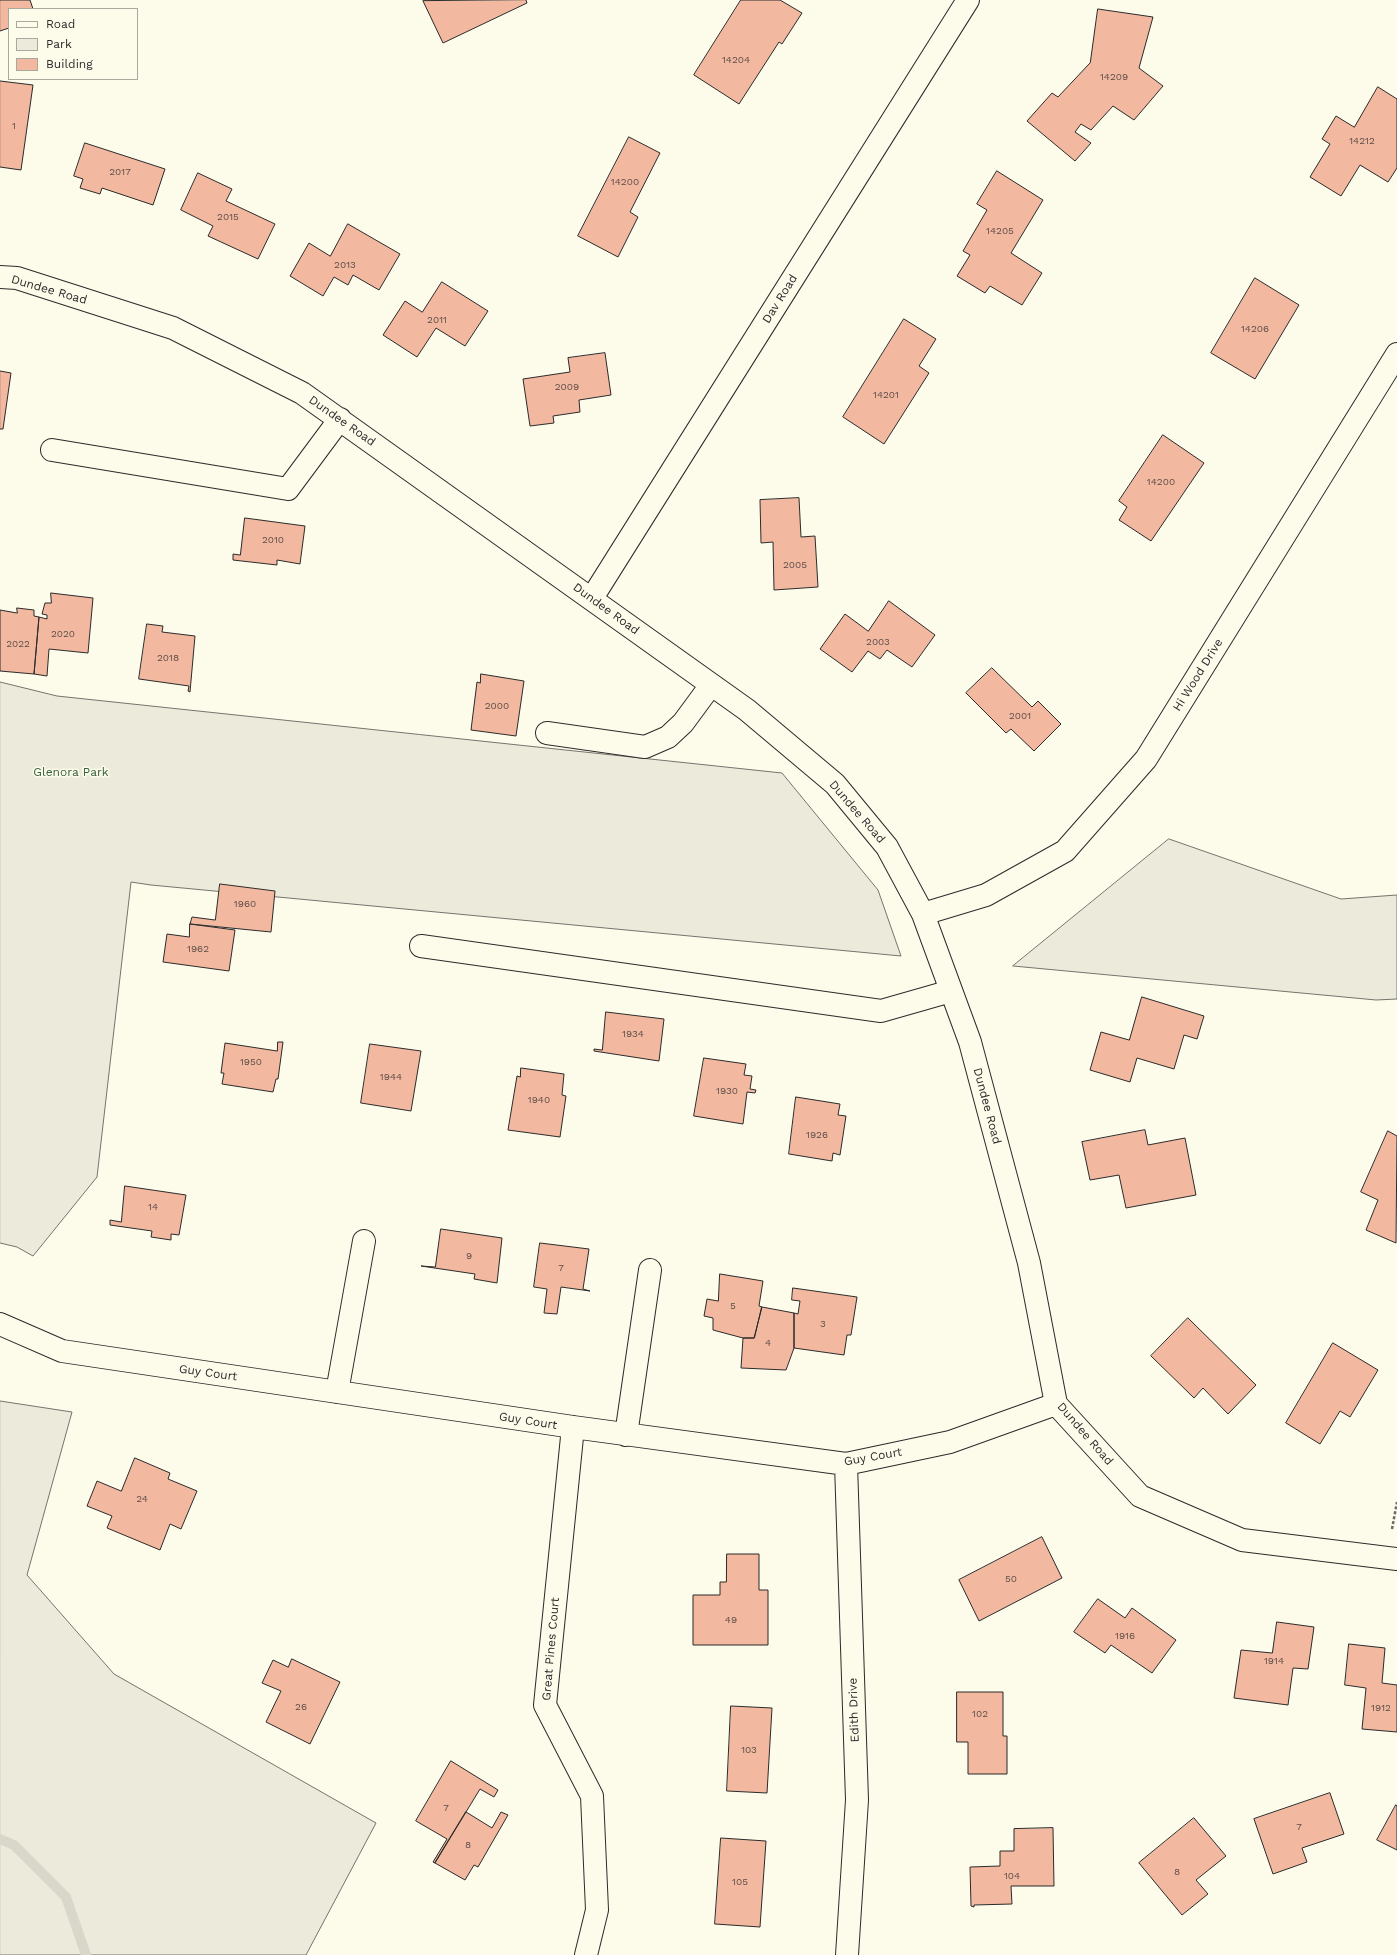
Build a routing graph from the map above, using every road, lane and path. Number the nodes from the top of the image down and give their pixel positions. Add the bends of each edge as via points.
1 (968, 0) edge
2 (0, 277) edge
3 (1397, 354) edge
4 (340, 419) junction
5 (52, 450) dead end
6 (592, 598) junction
7 (711, 684) junction
8 (547, 733) dead end
9 (923, 914) junction
10 (421, 946) dead end
11 (951, 991) junction
12 (364, 1241) dead end
13 (650, 1270) dead end
14 (0, 1324) edge
15 (337, 1392) junction
16 (1056, 1404) junction
17 (573, 1427) junction
18 (626, 1435) junction
19 (846, 1464) junction
20 (1397, 1559) edge
21 (586, 1955) edge
22 (847, 1955) edge

1 - 6 street, Dav Road
2 - 4 street, Dundee Road via 17,278 173,328 302,393
3 - 9 street, Hi Wood Drive via 1146,759 1064,851 986,895
4 - 5 street via 288,489
4 - 6 street, Dundee Road
6 - 7 street, Dundee Road
7 - 8 street via 683,723 668,737 645,747
7 - 9 street, Dundee Road via 747,710 835,784 887,847
9 - 11 street, Dundee Road
10 - 11 street via 881,1012
11 - 16 street, Dundee Road via 970,1042 1029,1263
12 - 15 street
13 - 18 street
14 - 15 street, Guy Court via 62,1351
15 - 17 street, Guy Court
16 - 19 street, Guy Court via 950,1442
16 - 20 street, Dundee Road via 1140,1496 1242,1540
17 - 18 street, Guy Court
17 - 21 street, Great Pines Court via 545,1705 592,1796 596,1910
18 - 19 street, Guy Court
19 - 22 street, Edith Drive via 857,1800

